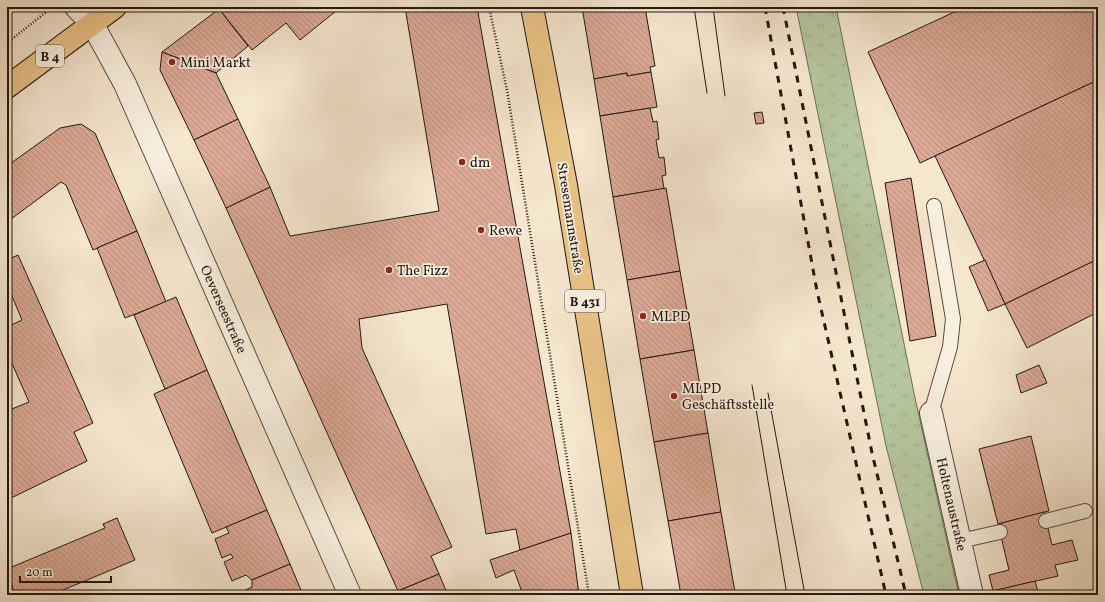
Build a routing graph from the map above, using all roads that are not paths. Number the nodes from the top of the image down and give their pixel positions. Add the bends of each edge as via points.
1 (76, 7) edge
2 (115, 7) edge
3 (532, 7) edge
4 (92, 25) junction
5 (7, 87) edge
6 (934, 206) dead end
7 (931, 413) joint
8 (1085, 511) dead end
9 (1046, 521) dead end
10 (1000, 532) dead end
11 (960, 541) junction
12 (350, 595) edge
13 (632, 595) edge
14 (972, 595) edge

1 - 4 street, Oeverseestraße
2 - 4 main road, B 4
3 - 13 main road, Stresemannstraße / B 431 via 563,170
4 - 5 main road, B 4
4 - 12 street, Oeverseestraße via 125,84
6 - 7 lane via 953,319 950,347
7 - 11 street, Holtenaustraße
8 - 9 lane
10 - 11 lane
11 - 14 street, Holtenaustraße

